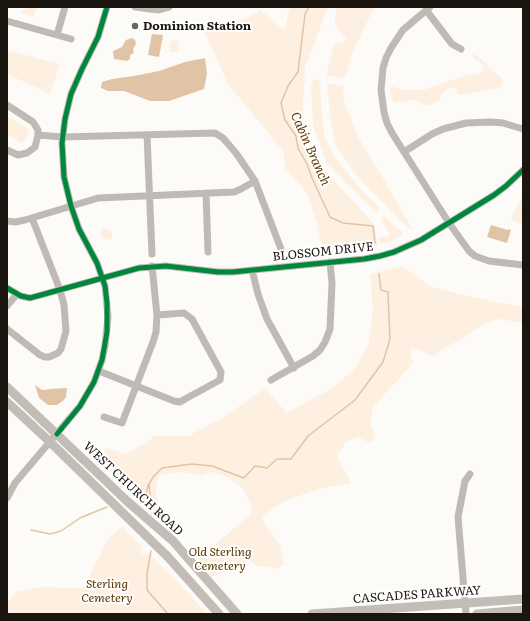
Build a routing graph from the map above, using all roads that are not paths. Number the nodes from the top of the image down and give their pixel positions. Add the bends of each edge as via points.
1 (65, 7) edge
2 (107, 7) edge
3 (134, 7) edge
4 (169, 7) edge
5 (428, 9) edge
6 (7, 21) edge
7 (57, 35) junction
8 (71, 39) dead end
9 (461, 49) dead end
10 (7, 106) edge
11 (523, 129) edge
12 (38, 135) junction
13 (147, 135) junction
14 (62, 137) junction
15 (7, 150) edge
16 (404, 152) junction
17 (523, 170) edge
18 (255, 180) junction
19 (206, 193) junction
20 (149, 196) junction
21 (71, 206) junction
22 (32, 218) junction
23 (7, 221) edge
24 (449, 223) junction
25 (281, 249) dead end
26 (208, 252) dead end
27 (152, 254) dead end
28 (330, 262) junction
29 (523, 265) edge
30 (152, 266) junction
31 (252, 270) junction
32 (102, 277) junction
33 (7, 288) edge
34 (60, 290) junction
35 (17, 294) junction
36 (7, 306) edge
37 (157, 315) junction
38 (7, 329) edge
39 (294, 368) junction
40 (99, 371) junction
41 (271, 380) dead end
42 (7, 387) edge
43 (136, 387) junction
44 (7, 402) edge
45 (104, 417) dead end
46 (57, 434) junction
47 (50, 442) junction
48 (470, 474) dead end
49 (7, 498) edge
50 (523, 599) edge
51 (464, 604) junction
52 (523, 610) edge
53 (219, 614) edge
54 (237, 614) edge
55 (312, 614) edge
56 (466, 614) edge
57 (477, 614) edge

1 - 7 street
2 - 14 street via 98,37 71,94
3 - 4 street via 158,10
5 - 9 street via 452,44
5 - 16 street via 411,22 397,38 386,58 381,81 384,112 392,133
6 - 7 street
7 - 8 street
10 - 12 street via 33,122
11 - 16 street via 503,123 466,123 437,132
12 - 14 street
12 - 15 street via 35,147 27,153 18,155
13 - 14 street
13 - 18 street via 215,133 236,153
13 - 20 street
14 - 21 street via 64,177
16 - 24 street
17 - 24 street, BLOSSOM DRIVE via 494,195
18 - 19 street via 234,192
18 - 25 street
19 - 20 street
19 - 26 street
20 - 21 street via 104,198
20 - 27 street
21 - 22 street
21 - 32 street
22 - 23 street
22 - 34 street
24 - 28 street, BLOSSOM DRIVE via 394,252 364,259
24 - 29 street via 462,244 475,256 490,262
28 - 31 street, BLOSSOM DRIVE
28 - 39 street via 332,283 330,329 327,338 317,353
30 - 31 street, BLOSSOM DRIVE via 218,272
30 - 32 street, BLOSSOM DRIVE
30 - 37 street
31 - 39 street via 264,312
32 - 34 street, BLOSSOM DRIVE
32 - 40 street via 107,303 107,332
33 - 35 street
34 - 35 street, BLOSSOM DRIVE via 30,298
34 - 38 street via 66,331 58,353 49,357 40,355
35 - 36 street
37 - 43 street via 156,332
37 - 43 street via 184,313 190,317 221,376 217,382 180,402
39 - 41 street
40 - 43 street
40 - 46 street via 88,395
42 - 46 main road, WEST CHURCH ROAD
43 - 45 street via 122,423
44 - 47 main road, WEST CHURCH ROAD
46 - 47 street
46 - 54 main road, WEST CHURCH ROAD via 173,542
47 - 49 street via 15,483
47 - 53 main road, WEST CHURCH ROAD via 168,557
48 - 51 street via 465,482 458,517
50 - 51 main road, CASCADES PARKWAY
51 - 55 main road, CASCADES PARKWAY
51 - 56 street
52 - 57 main road, CASCADES PARKWAY

